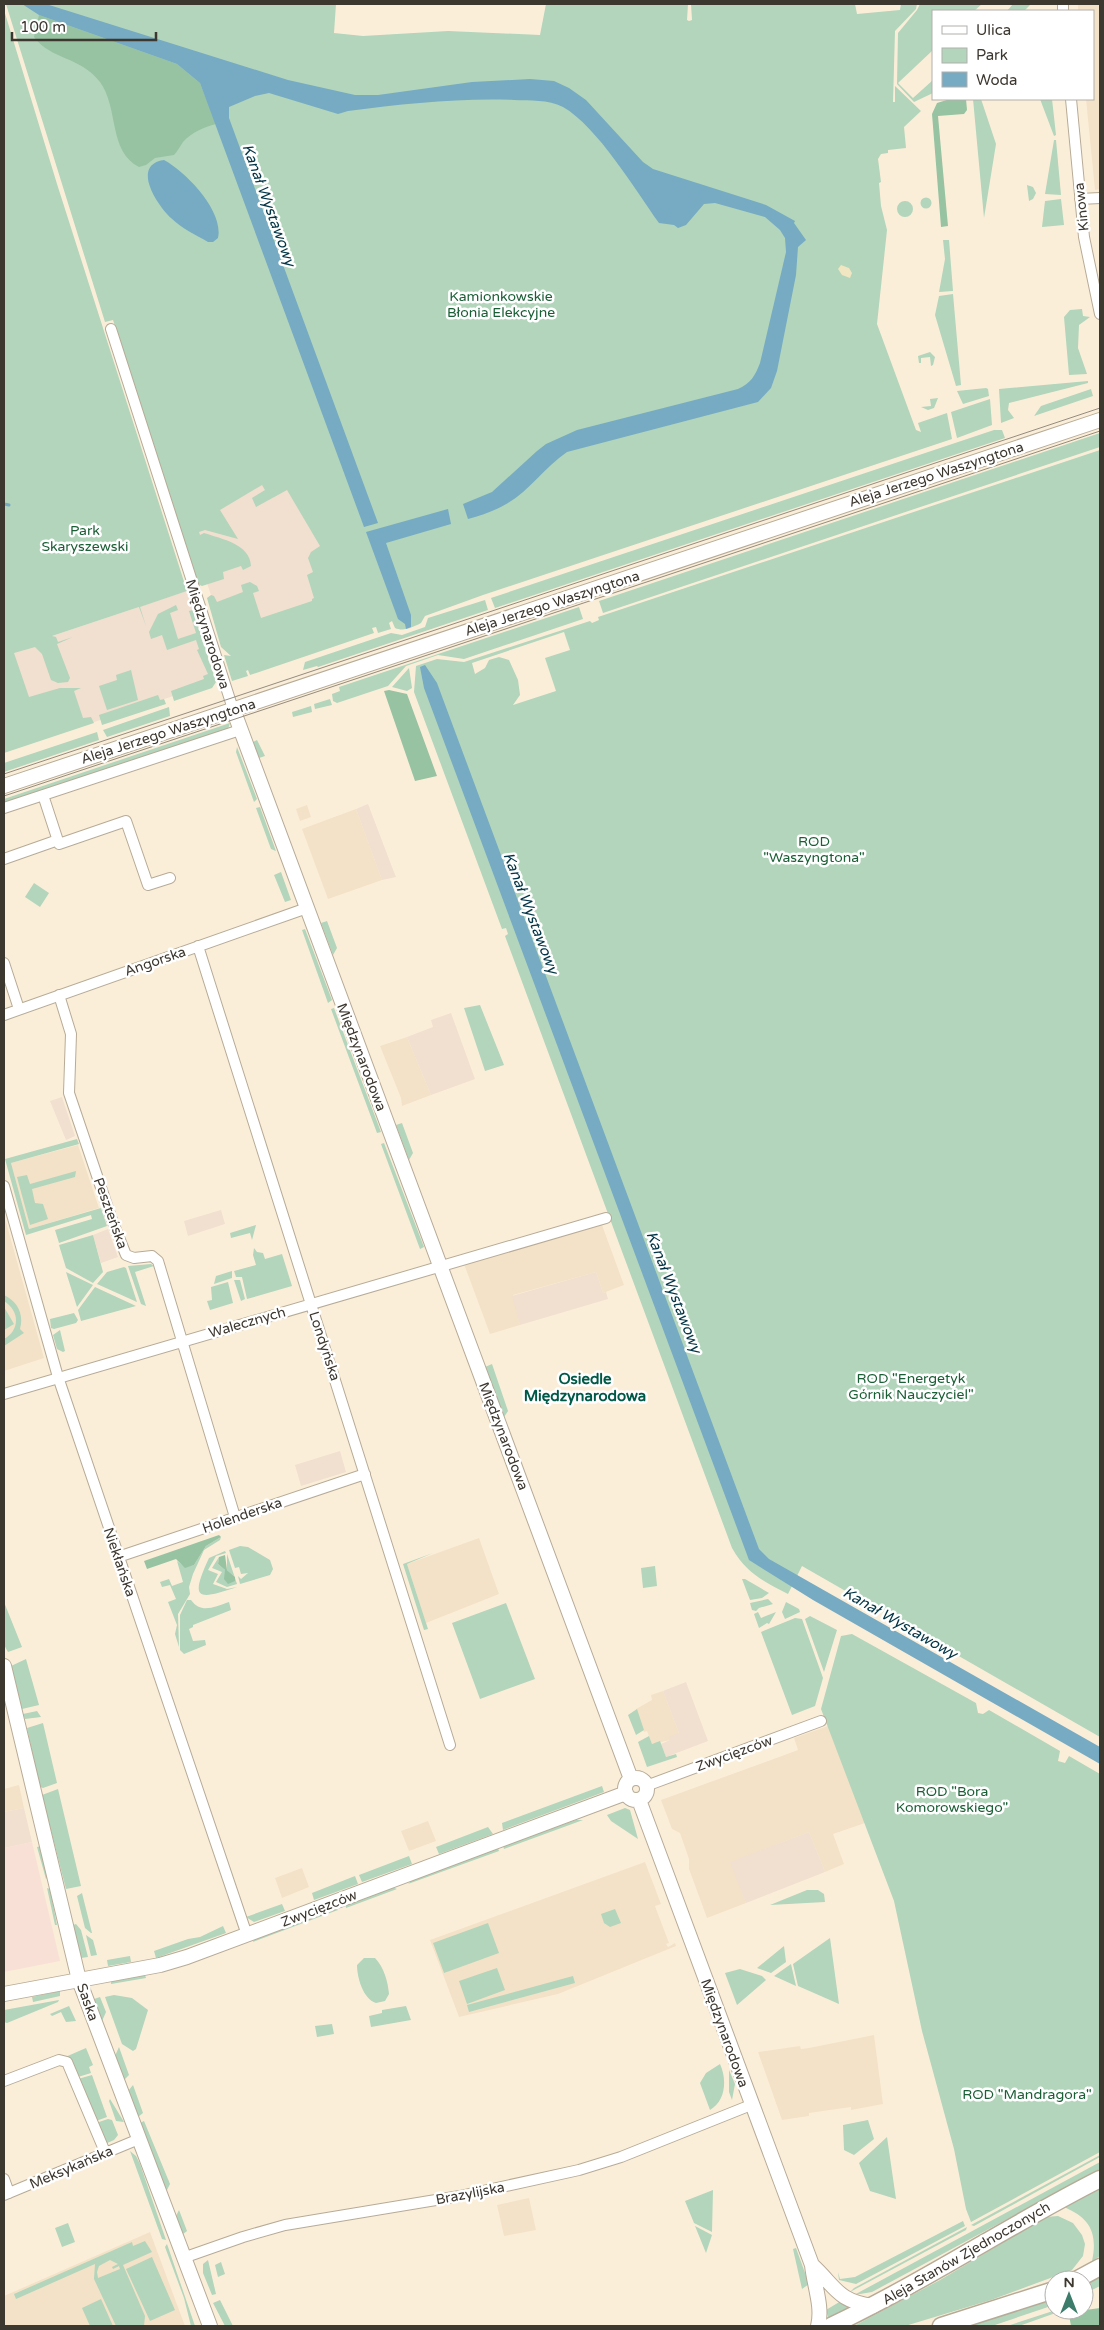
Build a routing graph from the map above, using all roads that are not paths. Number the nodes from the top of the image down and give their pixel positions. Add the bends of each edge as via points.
1 (1071, 100) edge
2 (1100, 198) edge
3 (1080, 199) junction
4 (1100, 314) edge
5 (111, 328) dead end
6 (1100, 420) edge
7 (233, 709) junction
8 (240, 730) junction
9 (4, 786) edge
10 (43, 795) junction
11 (4, 808) edge
12 (58, 840) junction
13 (4, 860) edge
14 (170, 878) dead end
15 (307, 908) junction
16 (198, 946) junction
17 (4, 963) edge
18 (59, 995) junction
19 (19, 1009) junction
20 (4, 1014) edge
21 (4, 1186) edge
22 (606, 1218) dead end
23 (440, 1266) junction
24 (311, 1303) junction
25 (183, 1340) junction
26 (58, 1378) junction
27 (4, 1394) edge
28 (365, 1474) junction
29 (235, 1517) junction
30 (118, 1557) junction
31 (4, 1666) edge
32 (821, 1722) dead end
33 (450, 1745) dead end
34 (631, 1780) junction
35 (646, 1786) junction
36 (626, 1793) junction
37 (638, 1800) junction
38 (247, 1935) junction
39 (79, 1980) junction
40 (4, 1994) edge
41 (4, 2081) edge
42 (751, 2104) junction
43 (138, 2139) junction
44 (105, 2152) junction
45 (4, 2179) edge
46 (1100, 2179) edge
47 (6, 2194) edge
48 (183, 2258) junction
49 (812, 2265) junction
50 (1044, 2293) edge
51 (202, 2305) junction
52 (873, 2306) junction
53 (202, 2326) edge
54 (210, 2326) edge
55 (218, 2326) edge
56 (818, 2326) edge
57 (831, 2326) edge
58 (941, 2326) edge

1 - 3 street, Kinowa
2 - 3 street
3 - 4 street, Kinowa via 1084,237
5 - 7 street, Międzynarodowa
6 - 7 street, Aleja Jerzego Waszyngtona
7 - 8 street, Międzynarodowa
7 - 9 street, Aleja Jerzego Waszyngtona
8 - 10 street, Aleja Jerzego Waszyngtona
8 - 15 street, Międzynarodowa
10 - 11 street, Aleja Jerzego Waszyngtona
10 - 12 street
12 - 13 street
12 - 14 street via 59,844 126,822 148,885
15 - 16 street, Angorska
15 - 23 street, Międzynarodowa
16 - 18 street, Angorska
16 - 24 street, Londyńska
17 - 19 street
18 - 19 street, Angorska
18 - 25 street, Peszteńska via 71,1034 69,1093 123,1252 130,1257 152,1256 157,1259
19 - 20 street, Angorska
21 - 26 street, Niekłańska
22 - 23 street, Walecznych
23 - 24 street, Walecznych
23 - 34 street, Międzynarodowa
24 - 25 street, Walecznych
24 - 28 street, Londyńska
25 - 26 street, Walecznych
25 - 29 street, Peszteńska
26 - 27 street, Walecznych
26 - 30 street, Niekłańska
28 - 29 street, Holenderska
28 - 33 street, Londyńska
29 - 30 street, Holenderska
30 - 38 street, Niekłańska
31 - 39 street, Saska
32 - 35 street, Zwycięzców
34 - 35 street via 642,1780
34 - 36 street via 626,1784
35 - 37 street via 646,1794
36 - 37 street
36 - 38 street, Zwycięzców
37 - 42 street, Międzynarodowa
38 - 39 street, Zwycięzców via 160,1964
39 - 40 street, Zwycięzców
39 - 43 street, Saska
41 - 44 street via 59,2060 67,2062
42 - 48 street, Brazylijska via 621,2158 579,2170 460,2196 286,2225
42 - 49 street, Międzynarodowa
43 - 44 street, Meksykańska
43 - 48 street, Saska
44 - 47 street, Meksykańska
45 - 47 street
46 - 52 main road, Aleja Stanów Zjednoczonych
48 - 51 street, Saska
49 - 52 street, Międzynarodowa via 844,2298 856,2304
49 - 56 street, Międzynarodowa via 819,2305
50 - 58 main road
51 - 53 street
51 - 54 street, Saska
51 - 55 street
52 - 57 main road, Aleja Stanów Zjednoczonych

